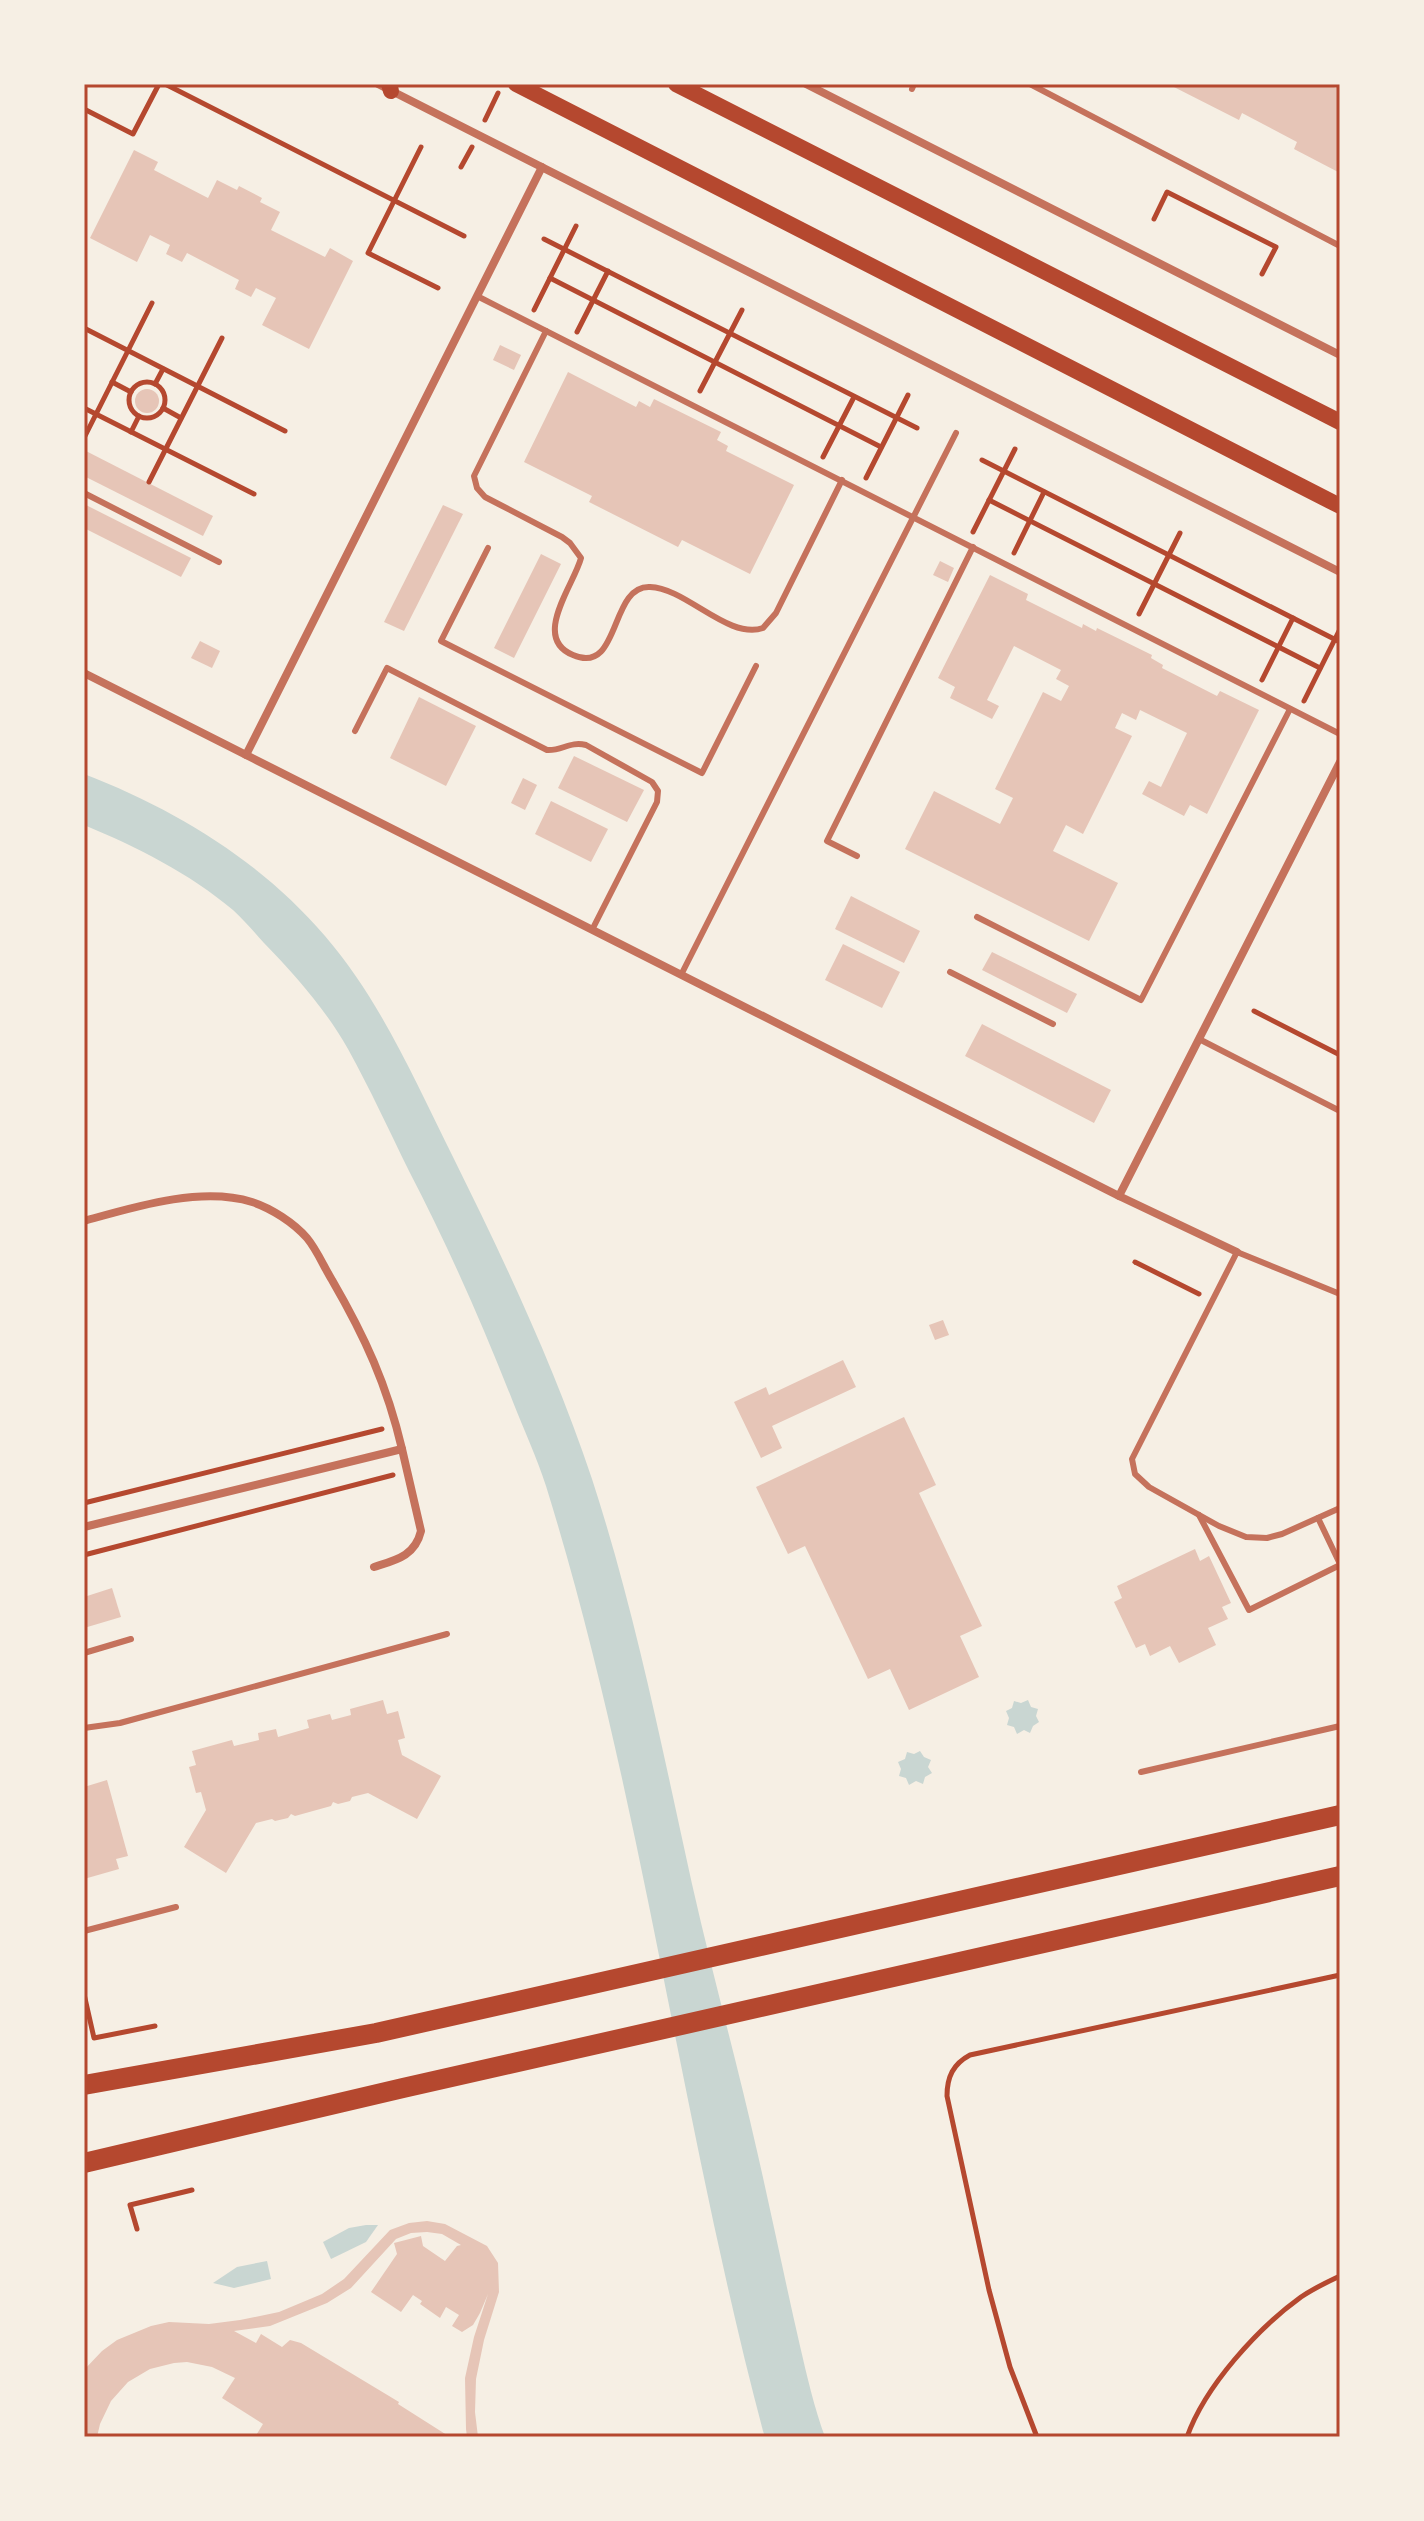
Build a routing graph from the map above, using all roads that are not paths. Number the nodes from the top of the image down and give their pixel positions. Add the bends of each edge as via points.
1 (516, 84) edge
2 (676, 84) edge
3 (806, 84) edge
4 (1030, 84) edge
5 (386, 86) edge
6 (542, 167) junction
7 (1340, 246) edge
8 (477, 296) junction
9 (546, 331) junction
10 (1340, 355) edge
11 (1340, 422) edge
12 (956, 433) dead end
13 (842, 480) junction
14 (84, 493) edge
15 (1340, 506) edge
16 (914, 517) junction
17 (973, 547) junction
18 (488, 548) dead end
19 (219, 562) dead end
20 (1340, 572) edge
21 (756, 666) dead end
22 (84, 673) edge
23 (1290, 709) junction
24 (355, 731) dead end
25 (1340, 734) edge
26 (246, 755) junction
27 (1340, 762) edge
28 (857, 856) dead end
29 (977, 917) dead end
30 (592, 930) junction
31 (950, 972) dead end
32 (681, 975) junction
33 (1053, 1024) dead end
34 (1199, 1039) junction
35 (1340, 1111) edge
36 (1119, 1196) junction
37 (84, 1221) edge
38 (1237, 1252) junction
39 (1340, 1294) edge
40 (402, 1449) junction
41 (1340, 1508) edge
42 (1199, 1515) junction
43 (1318, 1518) junction
44 (84, 1527) edge
45 (1340, 1564) edge
46 (374, 1567) dead end
47 (447, 1634) dead end
48 (131, 1639) dead end
49 (84, 1653) edge
50 (1340, 1726) edge
51 (84, 1728) edge
52 (1141, 1772) dead end
53 (1340, 1815) edge
54 (1340, 1876) edge
55 (176, 1907) dead end
56 (84, 1931) edge
57 (84, 2085) edge
58 (84, 2163) edge

1 - 15 main road
2 - 11 main road
3 - 10 street
4 - 7 lane
5 - 6 street
6 - 8 street
6 - 20 street
8 - 9 lane
8 - 26 street
9 - 13 lane
9 - 13 lane via 474,476 485,497 562,537 581,558 553,623 558,644 570,654 588,658 602,652 628,600 649,586 744,630 763,628 776,613
12 - 16 lane
13 - 16 lane
14 - 19 lane
16 - 17 lane
16 - 32 lane
17 - 23 lane
17 - 28 lane via 827,841
18 - 21 lane via 441,641 702,773
22 - 26 street
23 - 25 lane
23 - 29 lane via 1141,1000
24 - 30 lane via 387,668 547,750 586,745 652,782 657,802
26 - 30 street
27 - 34 street
30 - 32 street
31 - 33 lane
32 - 36 street
34 - 35 lane
34 - 36 street
36 - 38 street
37 - 40 street via 191,1197 253,1202 281,1216 307,1239 355,1320 390,1401
38 - 39 lane
38 - 42 lane via 1132,1459 1135,1474 1149,1487
40 - 44 street
40 - 46 street via 421,1522 419,1539 407,1555
41 - 43 lane
42 - 43 lane via 1246,1537 1267,1538
42 - 45 lane via 1249,1610
43 - 45 lane
47 - 51 lane via 120,1723
48 - 49 lane
50 - 52 lane
53 - 57 main road via 376,2033
54 - 58 main road
55 - 56 lane

